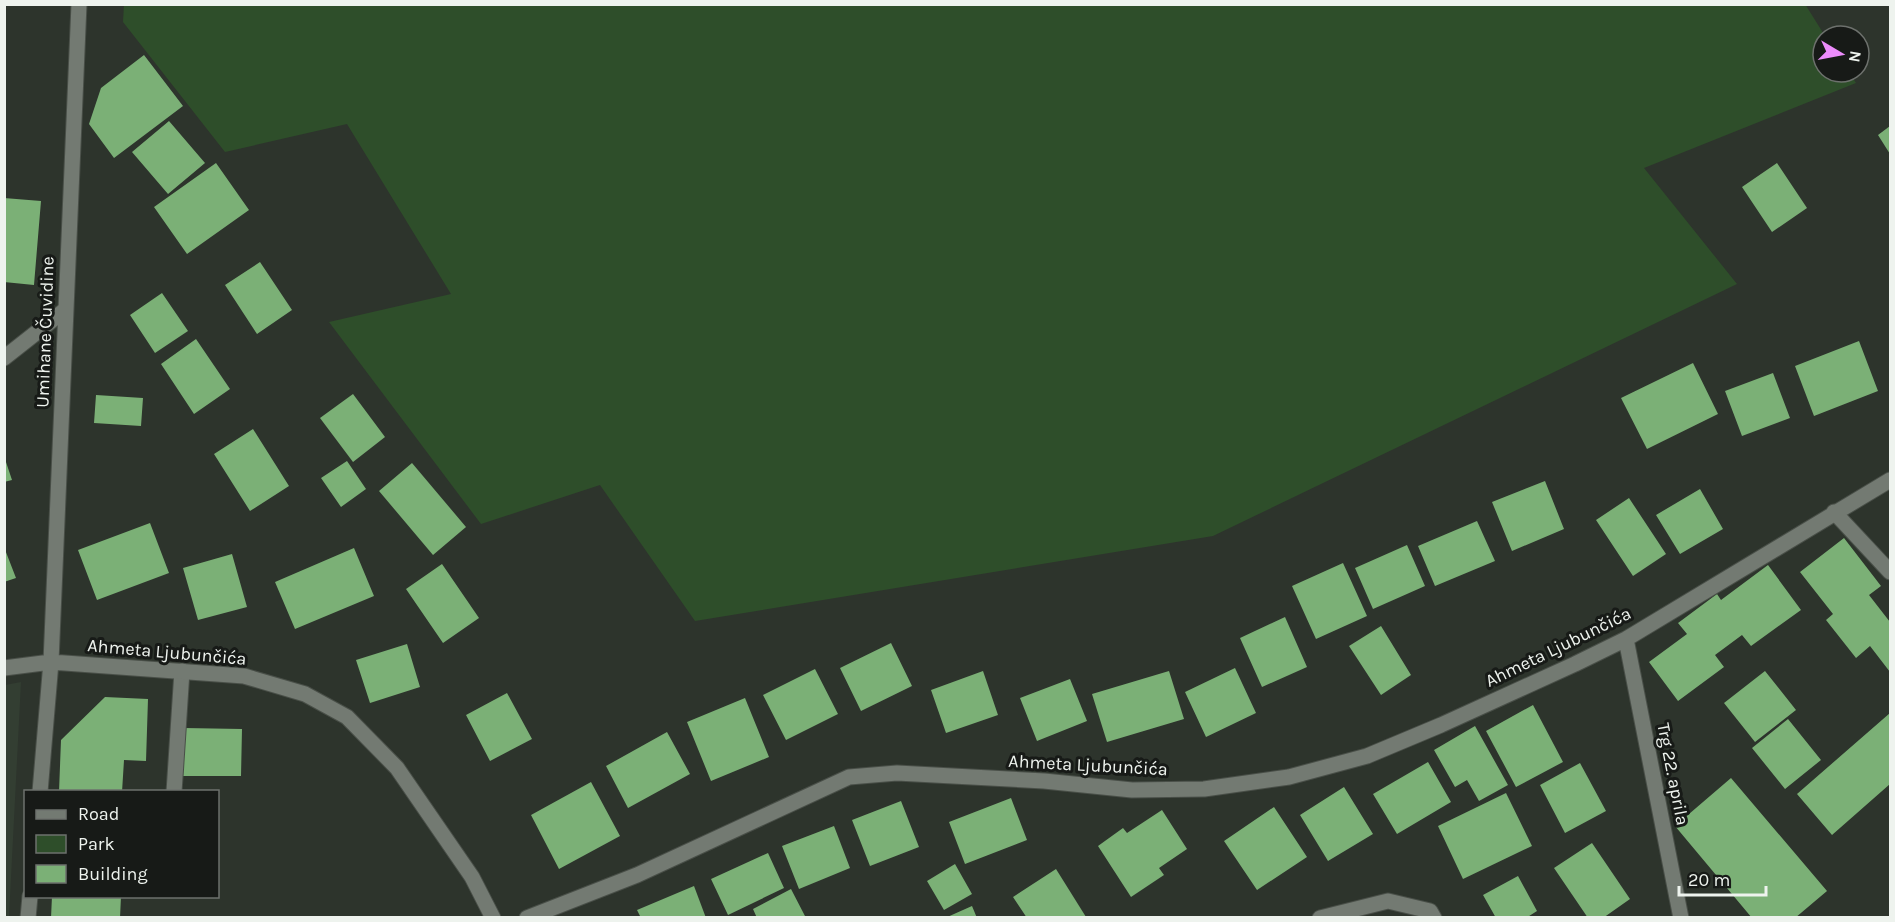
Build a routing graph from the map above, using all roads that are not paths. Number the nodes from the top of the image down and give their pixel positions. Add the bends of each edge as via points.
1 (79, 4) edge
2 (65, 310) junction
3 (4, 358) edge
4 (1890, 480) edge
5 (1834, 512) junction
6 (1890, 572) edge
7 (1626, 639) junction
8 (51, 662) junction
9 (4, 668) edge
10 (182, 671) junction
11 (40, 790) edge
12 (174, 790) edge
13 (30, 898) edge
14 (28, 918) edge
15 (493, 918) edge
16 (528, 918) edge
17 (1320, 918) edge
18 (1434, 918) edge
19 (1682, 918) edge

1 - 2 street, Umihane Čuvidine
2 - 3 street
2 - 8 street, Umihane Čuvidine
4 - 5 street, Ahmeta Ljubunčića
5 - 6 street
5 - 7 street, Ahmeta Ljubunčića
7 - 16 street, Ahmeta Ljubunčića via 1367,756 1290,777 1204,789 1132,790 897,773 849,777 637,875
7 - 19 street, Trg 22. aprila
8 - 9 street
8 - 10 street, Ahmeta Ljubunčića
8 - 11 street, Umihane Čuvidine
10 - 12 street
10 - 15 street, Ahmeta Ljubunčića via 244,676 305,694 347,717 397,768 472,877
13 - 14 street
17 - 18 street via 1388,901 1430,911

